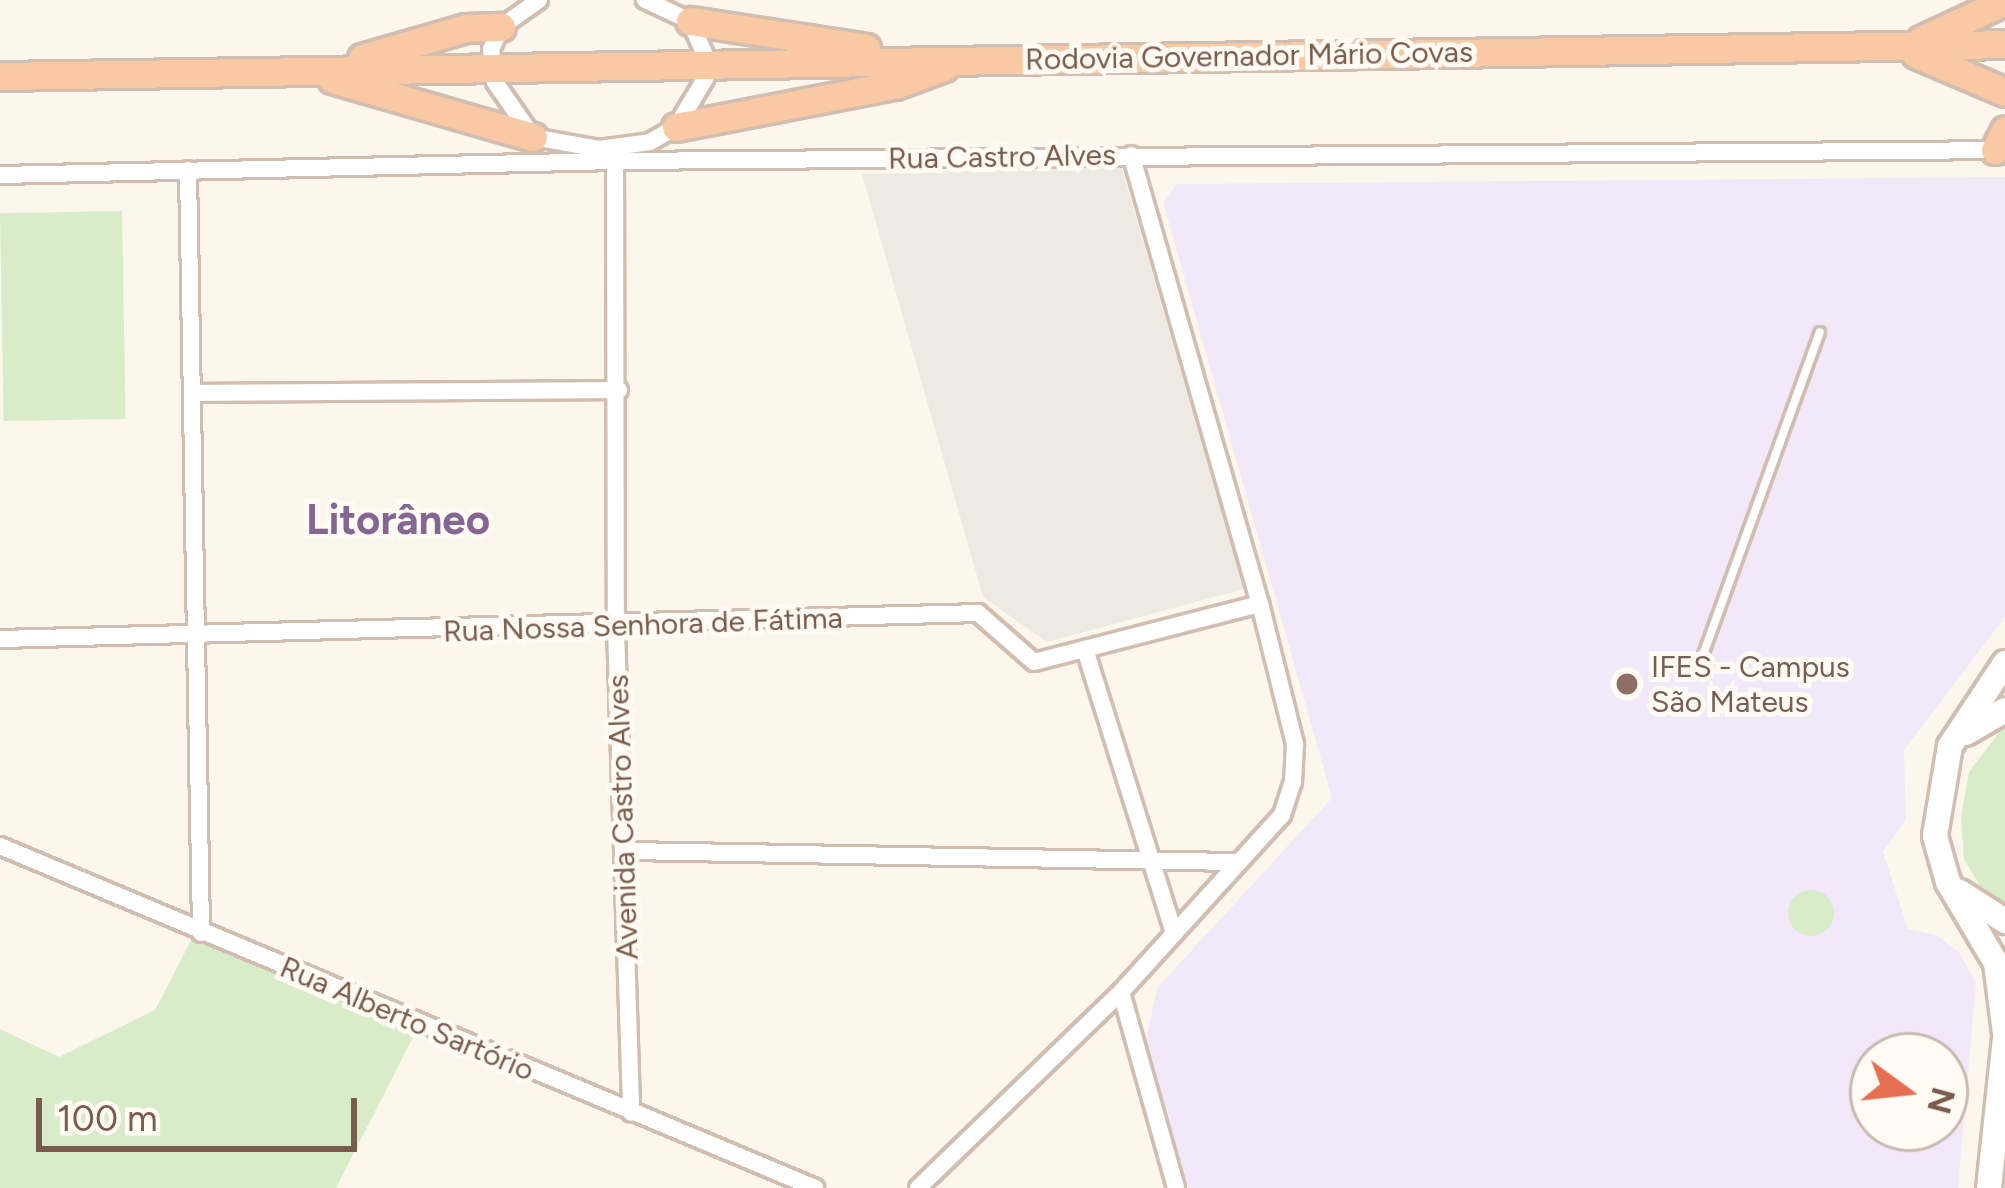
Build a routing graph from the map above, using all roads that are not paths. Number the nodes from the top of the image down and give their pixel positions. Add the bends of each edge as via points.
1 (539, 0) edge
2 (645, 0) edge
3 (1994, 4) edge
4 (678, 11) edge
5 (504, 15) edge
6 (2005, 44) edge
7 (1901, 48) junction
8 (959, 60) junction
9 (709, 64) junction
10 (493, 67) junction
11 (305, 71) junction
12 (0, 76) edge
13 (1999, 92) edge
14 (676, 128) junction
15 (533, 137) junction
16 (2002, 144) edge
17 (615, 155) junction
18 (1131, 155) junction
19 (188, 170) junction
20 (0, 175) edge
21 (1820, 332) dead end
22 (619, 390) junction
23 (193, 393) junction
24 (1260, 604) junction
25 (616, 628) junction
26 (195, 637) junction
27 (0, 639) edge
28 (1085, 650) junction
29 (2005, 663) edge
30 (1699, 666) dead end
31 (2005, 710) edge
32 (1950, 746) junction
33 (0, 846) edge
34 (628, 851) junction
35 (1147, 857) junction
36 (1235, 862) junction
37 (1948, 883) junction
38 (2005, 921) edge
39 (201, 933) junction
40 (1174, 933) junction
41 (1121, 992) junction
42 (2005, 1036) edge
43 (631, 1112) junction
44 (815, 1188) edge
45 (918, 1188) edge
46 (1176, 1188) edge
47 (1989, 1188) edge

1 - 5 street
2 - 4 street
3 - 7 highway
4 - 8 highway
4 - 9 street
5 - 10 street
5 - 11 highway
6 - 7 highway, Rodovia Governador Mário Covas
7 - 8 highway, Rodovia Governador Mário Covas
7 - 13 highway
8 - 9 highway, Rodovia Governador Mário Covas
8 - 14 highway via 895,85
9 - 10 highway, Rodovia Governador Mário Covas
9 - 14 street
10 - 11 highway, Rodovia Governador Mário Covas
10 - 15 street via 512,116
11 - 12 highway, Rodovia Governador Mário Covas
11 - 15 highway
14 - 17 street
15 - 17 street
16 - 18 street, Rua Castro Alves
17 - 18 street, Rua Castro Alves
17 - 19 street, Rua Castro Alves
17 - 22 street, Avenida Castro Alves
18 - 24 street
19 - 20 street, Rua Castro Alves
19 - 23 street
21 - 30 lane
22 - 23 street
22 - 25 street, Avenida Castro Alves
23 - 26 street
24 - 28 street, Rua Nossa Senhora de Fátima
24 - 36 street via 1295,744 1293,782 1282,815
25 - 26 street, Rua Nossa Senhora de Fátima
25 - 28 street, Rua Nossa Senhora de Fátima via 977,613 1034,662
25 - 34 street, Avenida Castro Alves
26 - 27 street, Rua Nossa Senhora de Fátima
26 - 39 street
28 - 35 street
29 - 32 main road
31 - 32 main road
32 - 37 main road via 1935,836
33 - 39 street, Rua Alberto Sartório
34 - 35 street
34 - 43 street, Avenida Castro Alves
35 - 36 street
35 - 40 street
36 - 40 street
37 - 38 main road
37 - 42 main road via 1996,963
39 - 43 street, Rua Alberto Sartório
40 - 41 street
41 - 45 street
41 - 46 street
42 - 47 main road
43 - 44 street, Rua Alberto Sartório

